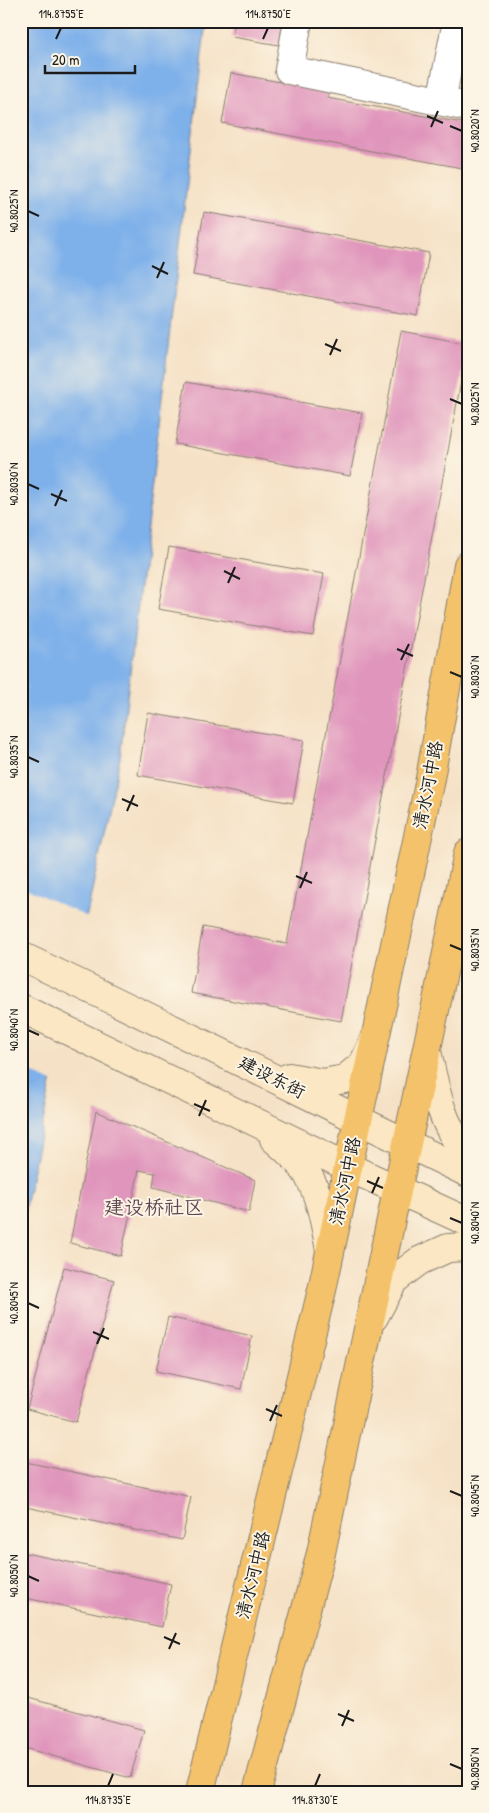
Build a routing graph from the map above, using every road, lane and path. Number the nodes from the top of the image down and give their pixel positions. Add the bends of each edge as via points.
1 (298, 21) edge
2 (457, 21) edge
3 (441, 101) junction
4 (468, 107) edge
5 (468, 566) edge
6 (468, 853) edge
7 (21, 956) edge
8 (21, 1008) edge
9 (376, 1034) junction
10 (428, 1051) junction
11 (258, 1070) junction
12 (249, 1118) junction
13 (358, 1121) junction
14 (408, 1144) junction
15 (468, 1153) edge
16 (348, 1167) junction
17 (468, 1173) edge
18 (398, 1190) junction
19 (468, 1222) edge
20 (468, 1247) edge
21 (330, 1250) junction
22 (370, 1324) junction
23 (200, 1792) edge
24 (257, 1792) edge

1 - 3 street via 289,70
2 - 3 street
3 - 4 street
5 - 9 main road, 清水河中路 via 429,784
6 - 10 main road
7 - 11 main road, 建设东街
8 - 12 main road
9 - 11 main road via 363,1064 345,1079 323,1083
9 - 13 main road, 清水河中路
10 - 14 main road
10 - 15 main road via 437,1098 448,1124
11 - 13 main road, 建设东街
12 - 16 main road
12 - 21 main road via 285,1148 308,1175 320,1203
13 - 14 main road, 建设东街
13 - 16 main road, 清水河中路
14 - 17 main road, 建设东街
14 - 18 main road
16 - 18 main road
16 - 21 main road, 清水河中路
18 - 19 main road
18 - 22 main road
20 - 22 main road via 448,1248 419,1261 394,1280
21 - 23 main road, 清水河中路
22 - 24 main road via 321,1553

